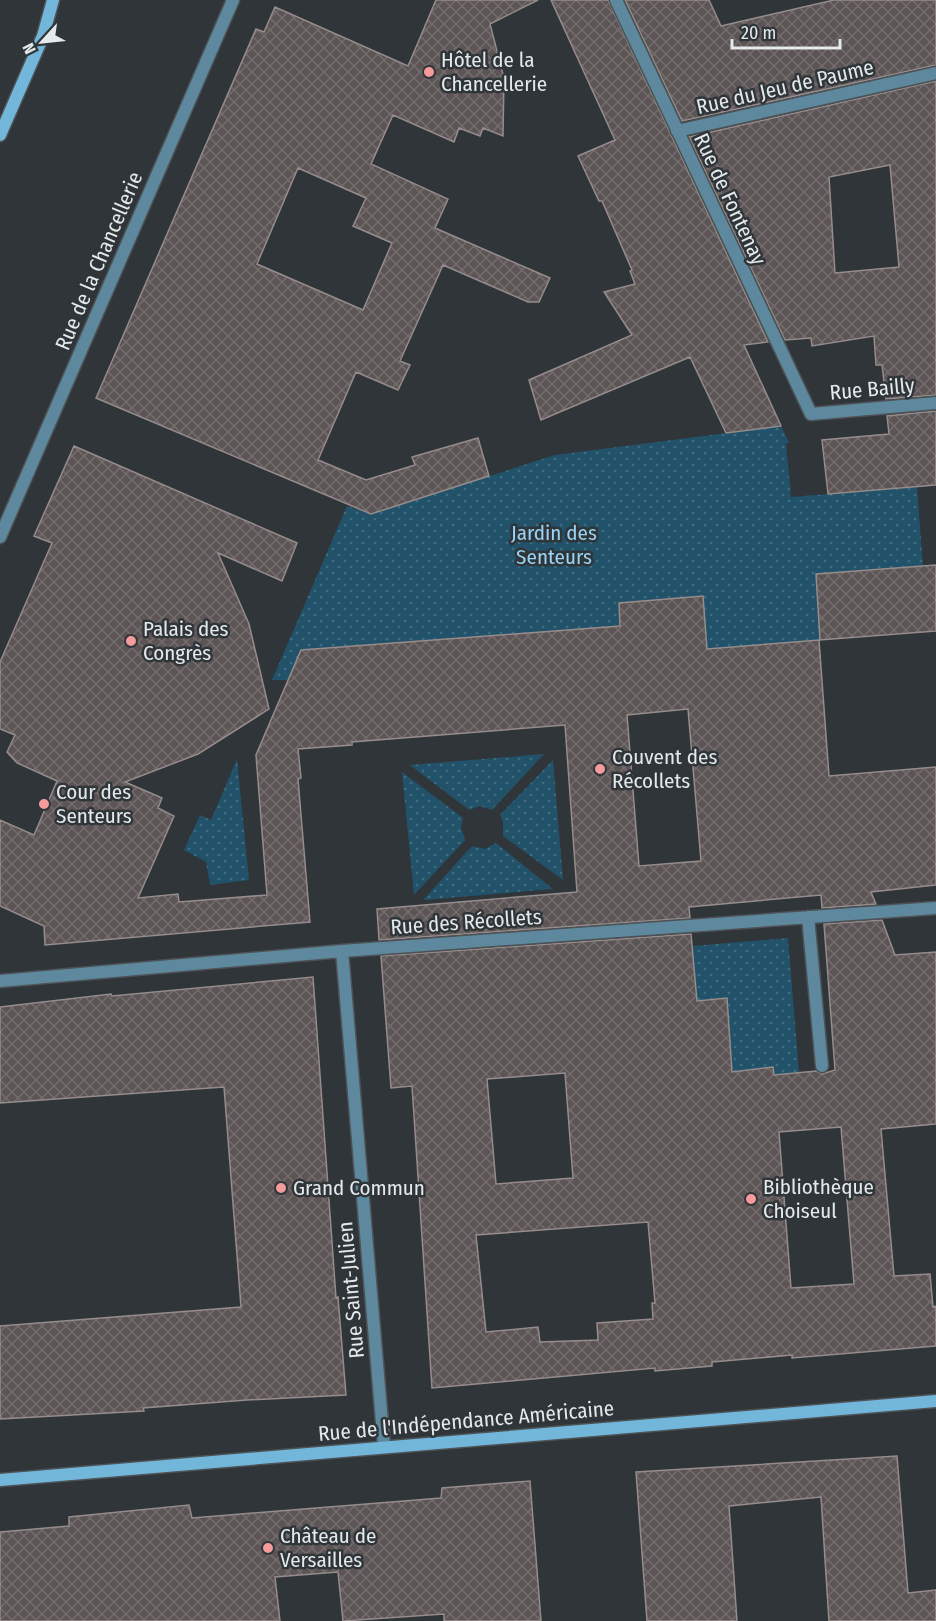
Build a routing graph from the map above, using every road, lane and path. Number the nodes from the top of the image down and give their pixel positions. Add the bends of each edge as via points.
1 (53, 0) edge
2 (233, 0) edge
3 (616, 0) edge
4 (936, 73) edge
5 (677, 131) junction
6 (0, 135) edge
7 (936, 403) edge
8 (811, 414) joint
9 (0, 537) edge
10 (936, 908) edge
11 (808, 917) junction
12 (342, 951) junction
13 (0, 981) edge
14 (822, 1066) dead end
15 (936, 1401) edge
16 (384, 1446) junction
17 (0, 1480) edge

1 - 6 main road via 43,36
2 - 9 street, Rue de la Chancellerie
3 - 5 street, Rue de Fontenay
4 - 5 street, Rue du Jeu de Paume
5 - 8 street, Rue de Fontenay
7 - 8 street, Rue Bailly
10 - 11 street, Rue des Récollets
11 - 12 street, Rue des Récollets
11 - 14 street
12 - 13 street, Rue des Récollets
12 - 16 street, Rue Saint-Julien
15 - 16 main road, Rue de l'Indépendance Américaine
16 - 17 main road, Rue de l'Indépendance Américaine

